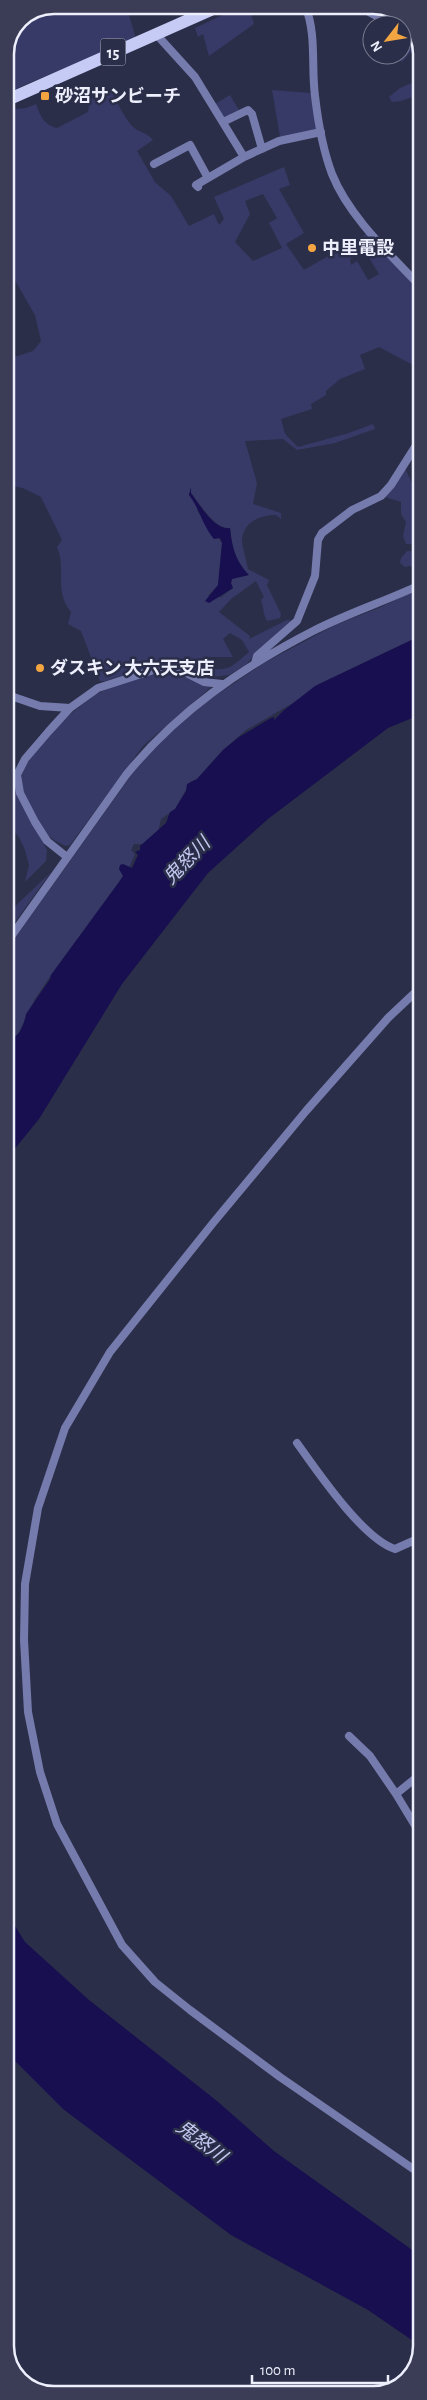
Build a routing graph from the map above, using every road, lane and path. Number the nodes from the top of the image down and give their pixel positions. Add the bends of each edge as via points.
1 (202, 14) edge
2 (308, 14) edge
3 (156, 34) junction
4 (14, 97) edge
5 (223, 122) junction
6 (321, 132) junction
7 (262, 149) junction
8 (244, 157) junction
9 (154, 164) dead end
10 (208, 178) junction
11 (198, 188) dead end
12 (413, 278) edge
13 (413, 450) edge
14 (413, 588) edge
15 (255, 663) junction
16 (222, 684) junction
17 (14, 697) edge
18 (70, 708) junction
19 (67, 857) junction
20 (14, 932) edge
21 (413, 994) edge
22 (297, 1443) dead end
23 (413, 1541) edge
24 (349, 1736) dead end
25 (413, 1780) edge
26 (396, 1794) junction
27 (413, 1822) edge
28 (413, 2169) edge

1 - 3 main road, 15
2 - 6 street via 313,36 315,95
3 - 4 main road, 15
3 - 5 street via 186,64
5 - 7 street via 248,110
5 - 8 street
6 - 7 street via 279,141
6 - 12 street via 332,175 349,205
7 - 8 street
8 - 10 street
9 - 10 street via 190,145
10 - 11 street via 196,185
13 - 15 street via 381,496 352,510 322,533 318,540 315,576 297,621 256,656
14 - 15 street via 314,631
15 - 16 street
16 - 18 street via 204,682 178,669 163,667 98,688
16 - 19 street via 182,716 144,753
17 - 18 street via 40,706
18 - 19 street via 25,759 17,775 20,793 35,822 47,841
19 - 20 street
21 - 28 street via 388,1018 318,1098 110,1352 65,1428 38,1508 24,1584 24,1640 28,1712 40,1772 57,1824 122,1945 155,1982 190,2010
22 - 23 street via 330,1488 385,1546 395,1549
24 - 26 street via 370,1756
25 - 26 street
26 - 27 street

